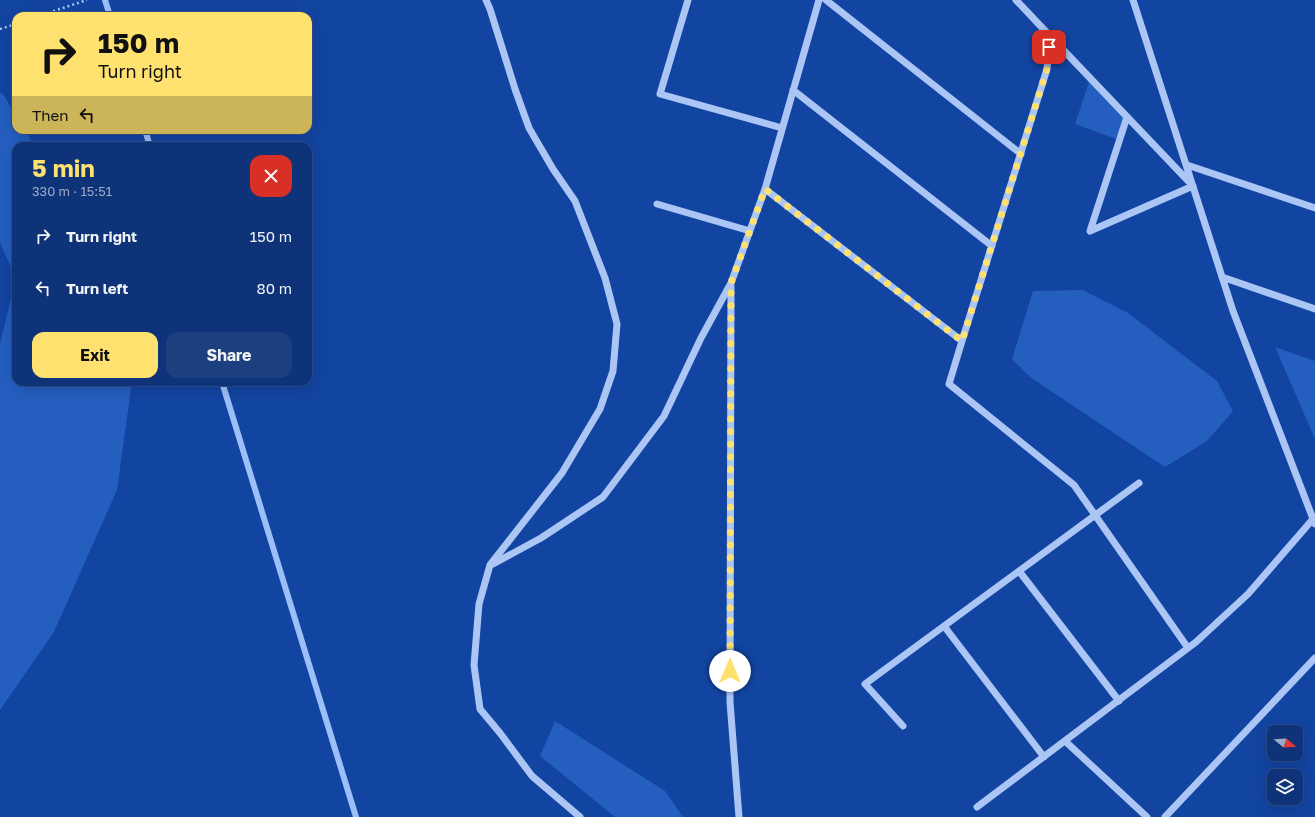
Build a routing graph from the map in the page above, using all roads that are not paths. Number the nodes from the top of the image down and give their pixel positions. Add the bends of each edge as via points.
1 (486, 0) edge
2 (688, 0) edge
3 (819, 0) edge
4 (826, 0) edge
5 (1016, 0) edge
6 (1133, 0) edge
7 (1050, 36) junction
8 (793, 90) junction
9 (1127, 117) junction
10 (782, 128) junction
11 (1020, 154) junction
12 (1186, 165) junction
13 (1193, 186) junction
14 (765, 189) junction
15 (657, 204) dead end
16 (1315, 208) edge
17 (750, 231) junction
18 (992, 246) junction
19 (1222, 277) junction
20 (731, 283) junction
21 (1315, 309) edge
22 (962, 341) junction
23 (1139, 483) dead end
24 (1096, 515) junction
25 (1314, 522) edge
26 (490, 565) junction
27 (1019, 571) junction
28 (944, 626) junction
29 (1188, 648) junction
30 (1315, 658) edge
31 (1118, 701) junction
32 (903, 726) dead end
33 (1065, 741) junction
34 (1044, 757) junction
35 (978, 807) dead end
36 (580, 817) edge
37 (739, 817) edge
38 (1147, 817) edge
39 (1165, 817) edge

1 - 26 street via 529,128 553,170 575,201 605,278 617,324 614,371 600,408 562,473
2 - 10 street via 660,94
3 - 8 street
4 - 11 street
5 - 7 street
6 - 12 street
7 - 9 street
7 - 11 street via 1047,69
8 - 10 street
8 - 18 street
9 - 13 street
9 - 13 street via 1090,231
10 - 14 street
11 - 18 street
12 - 13 street
12 - 16 street
13 - 19 street
14 - 17 street
14 - 22 street
15 - 17 street
17 - 20 street
18 - 22 street
19 - 21 street
19 - 25 street
20 - 26 street via 664,416 603,496 541,538
20 - 37 street via 730,702
22 - 24 street via 949,384 1074,485
23 - 24 street
24 - 27 street
24 - 29 street
25 - 29 street via 1248,594
26 - 36 street via 479,604 474,665 480,709 532,776
27 - 28 street
27 - 31 street
28 - 32 street via 865,684
28 - 34 street
29 - 31 street
30 - 39 street
31 - 33 street
33 - 34 street
33 - 38 street
34 - 35 street

